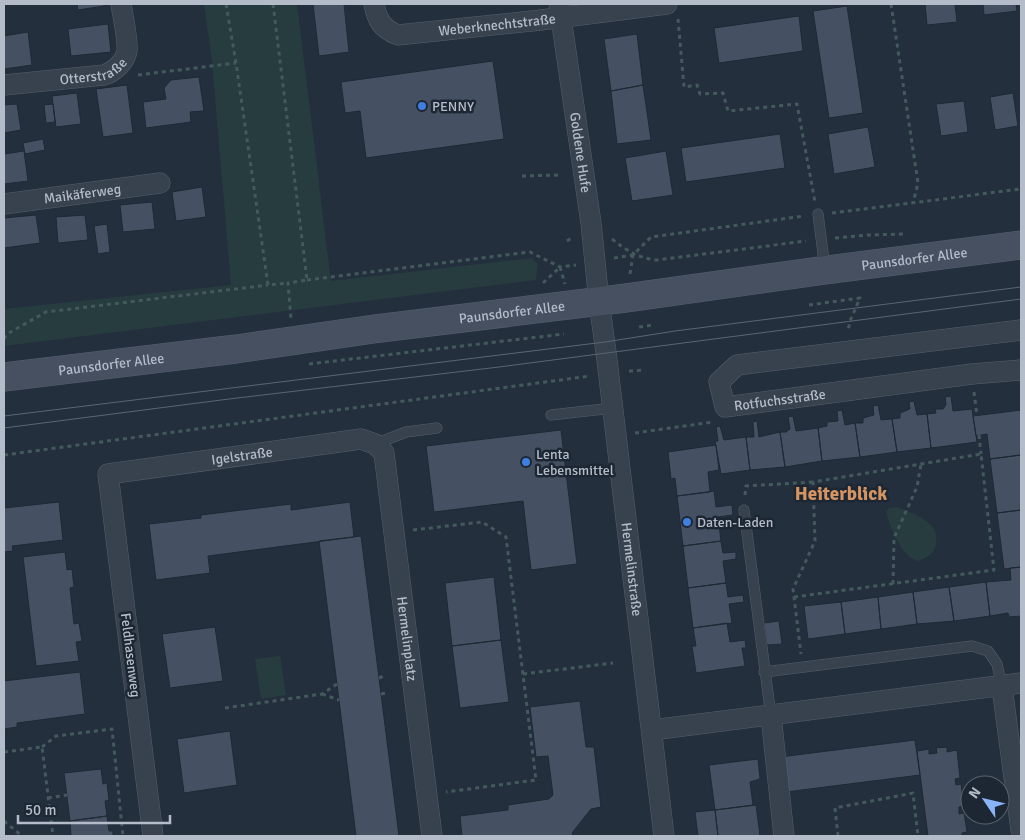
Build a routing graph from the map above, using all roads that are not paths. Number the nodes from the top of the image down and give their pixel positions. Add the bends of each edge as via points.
1 (121, 4) edge
2 (374, 4) edge
3 (673, 8) edge
4 (560, 11) edge
5 (4, 85) edge
6 (160, 183) dead end
7 (4, 204) edge
8 (818, 214) road end
9 (1021, 245) edge
10 (826, 270) junction
11 (599, 302) junction
12 (1021, 330) edge
13 (1021, 370) edge
14 (4, 376) edge
15 (613, 408) junction
16 (551, 415) dead end
17 (437, 428) dead end
18 (375, 444) junction
19 (108, 474) joint
20 (744, 510) road end
21 (764, 672) junction
22 (1012, 685) edge
23 (771, 716) junction
24 (652, 730) junction
25 (1021, 830) edge
26 (153, 836) edge
27 (432, 836) edge
28 (664, 836) edge
29 (784, 836) edge

1 - 5 street, Otterstraße via 127,52 112,72
2 - 4 street, Weberknechtstraße via 382,26 398,35
3 - 4 street, Weberknechtstraße
4 - 11 street, Goldene Hufe via 591,223
6 - 7 street, Maikäferweg
8 - 10 lane
9 - 10 main road, Paunsdorfer Allee
10 - 11 main road, Paunsdorfer Allee
11 - 14 main road, Paunsdorfer Allee
11 - 15 street, Hermelinstraße
12 - 13 street, Rotfuchsstraße via 737,365 719,382 725,407
15 - 16 lane
15 - 24 street, Hermelinstraße
17 - 18 lane via 406,432
18 - 19 street, Igelstraße via 361,439
18 - 27 street, Hermelinplatz via 384,453
19 - 26 street, Feldhasenweg
20 - 21 lane
21 - 22 lane via 972,646 988,651
21 - 23 lane
22 - 23 street
22 - 25 street
23 - 24 street
23 - 29 street
24 - 28 street, Hermelinstraße

